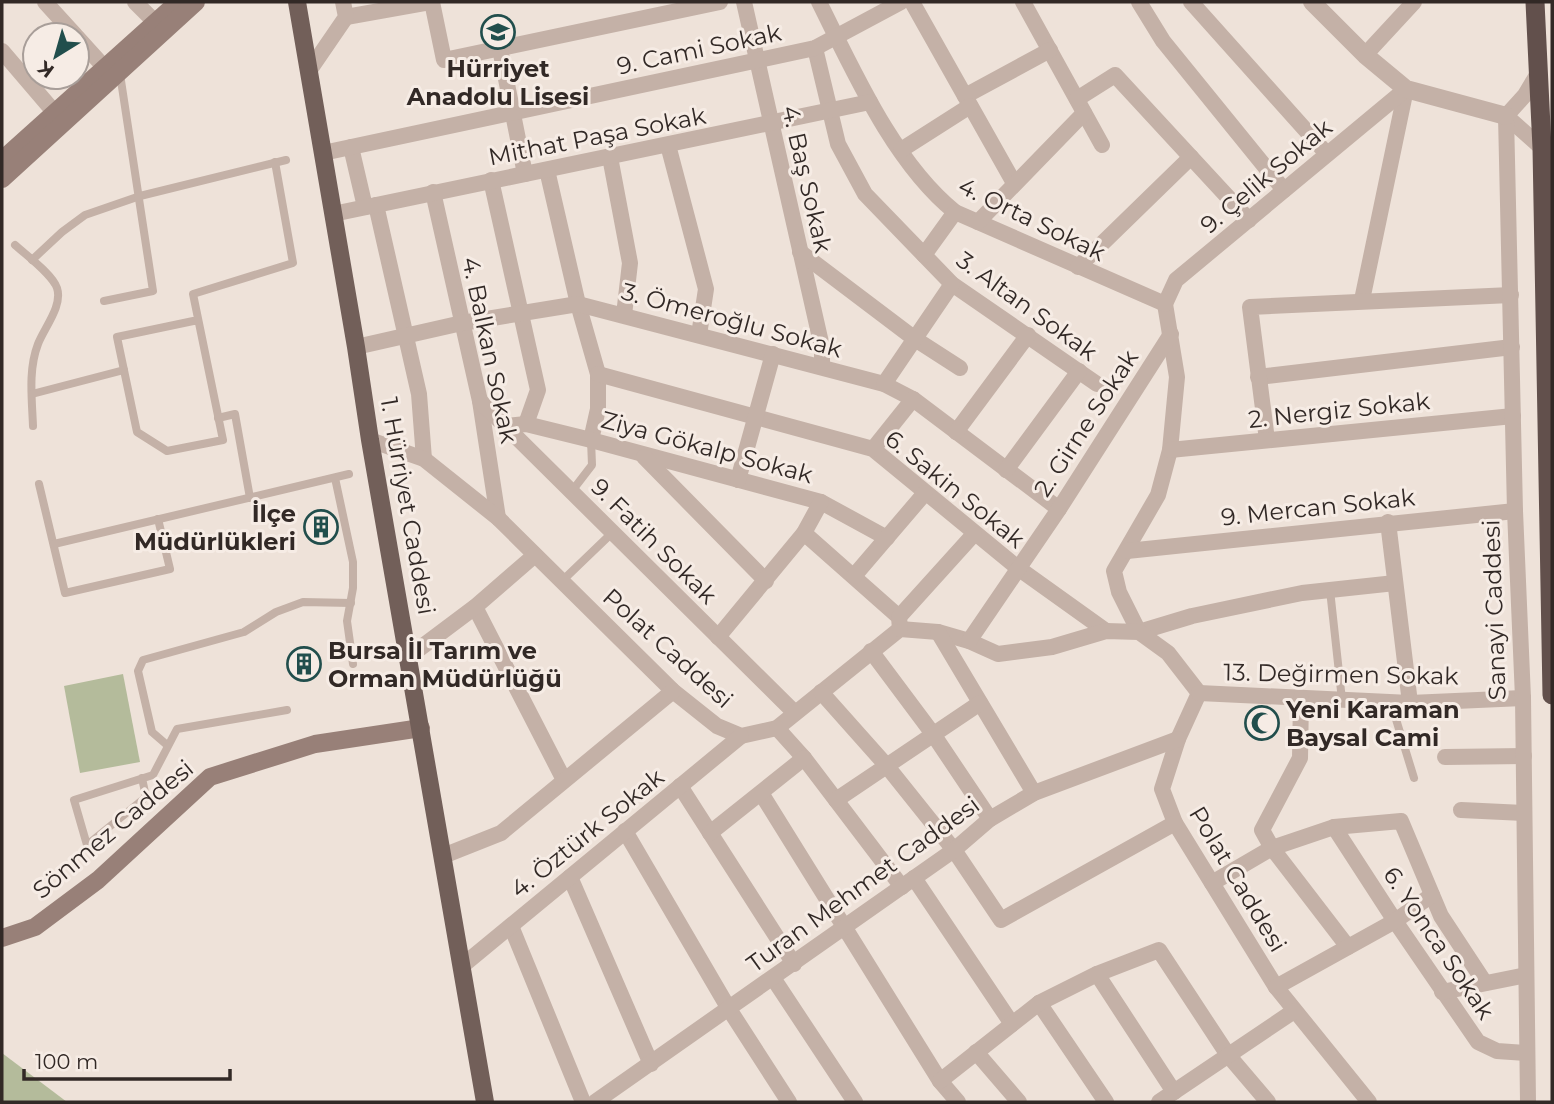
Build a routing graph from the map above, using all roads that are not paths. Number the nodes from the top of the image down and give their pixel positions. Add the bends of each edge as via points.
1 (45, 2) edge
2 (135, 2) edge
3 (178, 2) edge
4 (196, 2) edge
5 (297, 2) edge
6 (431, 2) edge
7 (720, 2) edge
8 (744, 2) edge
9 (819, 2) edge
10 (901, 2) edge
11 (912, 2) edge
12 (1023, 2) edge
13 (1139, 2) edge
14 (1191, 2) edge
15 (1312, 2) edge
16 (1392, 2) edge
17 (1414, 2) edge
18 (1535, 2) edge
19 (658, 8) edge
20 (344, 9) edge
21 (1401, 16) junction
22 (62, 21) edge
23 (155, 22) junction
24 (837, 38) junction
25 (815, 48) junction
26 (500, 49) junction
27 (91, 50) edge
28 (1050, 50) junction
29 (2, 51) edge
30 (1365, 55) junction
31 (756, 61) junction
32 (112, 70) junction
33 (309, 71) junction
34 (1537, 75) junction
35 (1406, 89) junction
36 (968, 101) junction
37 (870, 102) junction
38 (1080, 106) junction
39 (831, 111) junction
40 (513, 112) junction
41 (55, 113) junction
42 (1506, 116) junction
43 (770, 124) junction
44 (668, 145) junction
45 (1102, 145) dead end
46 (351, 146) junction
47 (1542, 148) junction
48 (901, 149) junction
49 (323, 153) junction
50 (1327, 154) junction
51 (4, 155) edge
52 (610, 157) junction
53 (1191, 157) junction
54 (286, 160) dead end
55 (275, 162) junction
56 (547, 170) junction
57 (525, 174) junction
58 (2, 179) edge
59 (491, 180) junction
60 (1014, 183) junction
61 (1284, 190) junction
62 (433, 192) junction
63 (140, 197) junction
64 (370, 206) junction
65 (955, 212) junction
66 (333, 214) junction
67 (1249, 220) junction
68 (978, 222) junction
69 (15, 245) dead end
70 (800, 252) junction
71 (924, 256) junction
72 (32, 260) junction
73 (1078, 267) junction
74 (952, 284) junction
75 (1511, 295) junction
76 (1362, 300) junction
77 (104, 301) dead end
78 (578, 304) junction
79 (1165, 304) junction
80 (520, 313) junction
81 (624, 315) junction
82 (198, 320) junction
83 (462, 323) junction
84 (407, 334) junction
85 (1171, 334) junction
86 (699, 335) junction
87 (1028, 335) junction
88 (915, 339) junction
89 (356, 347) junction
90 (1512, 347) junction
91 (773, 354) junction
92 (822, 367) junction
93 (960, 368) dead end
94 (124, 370) junction
95 (1079, 371) junction
96 (597, 374) junction
97 (1258, 377) junction
98 (884, 384) junction
99 (1097, 384) dead end
100 (32, 394) junction
101 (913, 399) junction
102 (480, 401) junction
103 (1513, 416) junction
104 (755, 417) junction
105 (218, 418) junction
106 (526, 424) junction
107 (33, 426) dead end
108 (507, 426) junction
109 (956, 432) junction
110 (370, 440) junction
111 (591, 440) junction
112 (1267, 440) junction
113 (873, 449) junction
114 (1170, 450) junction
115 (642, 455) junction
116 (424, 459) junction
117 (1006, 470) junction
118 (349, 474) dead end
119 (335, 478) junction
120 (738, 480) junction
121 (39, 484) dead end
122 (572, 491) junction
123 (925, 493) junction
124 (250, 498) junction
125 (821, 502) junction
126 (1059, 509) junction
127 (1515, 511) junction
128 (498, 518) junction
129 (158, 519) junction
130 (1388, 523) junction
131 (613, 532) junction
132 (804, 533) junction
133 (974, 534) junction
134 (887, 538) junction
135 (54, 544) junction
136 (1127, 551) junction
137 (536, 555) junction
138 (1018, 568) junction
139 (854, 576) junction
140 (766, 580) junction
141 (562, 581) junction
142 (1395, 583) junction
143 (1330, 590) junction
144 (351, 603) junction
145 (475, 607) junction
146 (900, 623) junction
147 (1106, 631) junction
148 (938, 632) junction
149 (1139, 632) junction
150 (718, 637) junction
151 (969, 641) junction
152 (871, 650) junction
153 (408, 654) junction
154 (353, 664) dead end
155 (673, 691) junction
156 (821, 692) junction
157 (1199, 693) junction
158 (1552, 695) edge
159 (1301, 698) junction
160 (1523, 698) junction
161 (1342, 700) junction
162 (980, 702) junction
163 (1402, 703) junction
164 (287, 710) dead end
165 (795, 713) junction
166 (421, 728) junction
167 (777, 728) junction
168 (933, 734) junction
169 (741, 736) junction
170 (1178, 739) junction
171 (167, 745) junction
172 (1524, 756) junction
173 (1445, 757) dead end
174 (804, 758) junction
175 (886, 765) junction
176 (142, 778) junction
177 (1414, 778) dead end
178 (564, 780) junction
179 (680, 786) junction
180 (761, 793) junction
181 (1034, 793) junction
182 (836, 800) junction
183 (1461, 810) dead end
184 (1524, 813) junction
185 (990, 819) junction
186 (1175, 823) junction
187 (1334, 827) junction
188 (625, 831) junction
189 (710, 833) junction
190 (1272, 848) junction
191 (954, 850) junction
192 (443, 856) junction
193 (570, 877) junction
194 (908, 882) junction
195 (1212, 883) junction
196 (1432, 895) junction
197 (1395, 921) junction
198 (510, 926) junction
199 (845, 928) junction
200 (2, 938) edge
201 (1348, 947) junction
202 (793, 964) junction
203 (462, 966) junction
204 (1097, 974) junction
205 (1526, 975) junction
206 (773, 978) junction
207 (1485, 983) junction
208 (1276, 987) junction
209 (1443, 992) junction
210 (1039, 1003) junction
211 (729, 1009) junction
212 (1294, 1011) junction
213 (1012, 1024) junction
214 (976, 1052) junction
215 (1526, 1053) junction
216 (1228, 1055) junction
217 (651, 1063) junction
218 (940, 1081) junction
219 (1174, 1092) junction
220 (485, 1102) edge
221 (583, 1102) edge
222 (594, 1102) edge
223 (789, 1102) edge
224 (855, 1102) edge
225 (958, 1102) edge
226 (1019, 1102) edge
227 (1106, 1102) edge
228 (1159, 1102) edge
229 (1268, 1102) edge
230 (1370, 1102) edge
231 (1528, 1102) edge

1 - 22 street
2 - 23 street
3 - 23 main road
4 - 32 main road
5 - 33 main road, 1. Hürriyet Caddesi
6 - 20 street
6 - 26 street via 444,60
7 - 19 street
8 - 31 street, 4. Baş Sokak
9 - 24 street, 4. Orta Sokak
10 - 24 street, 9. Cami Sokak
11 - 36 street
12 - 28 street
13 - 61 street via 1163,41
14 - 50 street
15 - 30 street
16 - 21 street
17 - 21 street
18 - 34 highway
19 - 26 street
20 - 33 street
21 - 30 street
23 - 32 main road
24 - 25 street, 9. Cami Sokak
24 - 37 street, 4. Orta Sokak
25 - 31 street, 9. Cami Sokak
25 - 39 street, 3. Altan Sokak
26 - 40 street
27 - 32 street
28 - 36 street
28 - 38 street
29 - 41 street
30 - 35 street
31 - 40 street, 9. Cami Sokak
31 - 43 street, 4. Baş Sokak
32 - 41 main road
32 - 58 main road
32 - 63 lane
33 - 49 main road, 1. Hürriyet Caddesi
34 - 42 street
34 - 47 highway
35 - 42 street
35 - 50 street, 9. Çelik Sokak
35 - 76 street
36 - 48 street
36 - 60 street
37 - 39 street, Mithat Paşa Sokak
37 - 48 street, 4. Orta Sokak
38 - 45 street
38 - 53 street via 1115,75
38 - 60 street
39 - 43 street, Mithat Paşa Sokak
39 - 71 street, 3. Altan Sokak via 838,144 865,194
40 - 46 street, 9. Cami Sokak
40 - 57 street
41 - 51 main road
42 - 47 street
42 - 75 street, Sanayi Caddesi
43 - 44 street, Mithat Paşa Sokak
43 - 70 street, 4. Baş Sokak
44 - 52 street, Mithat Paşa Sokak
44 - 86 street via 706,289
46 - 49 street, 9. Cami Sokak
46 - 64 street
47 - 158 highway
48 - 65 street, 4. Orta Sokak via 934,195
49 - 66 main road, 1. Hürriyet Caddesi
50 - 61 street, 9. Çelik Sokak
52 - 56 street, Mithat Paşa Sokak
52 - 81 street via 631,263
53 - 67 street
53 - 73 street
54 - 55 lane
55 - 63 lane
55 - 82 lane via 293,263 193,294
56 - 57 street, Mithat Paşa Sokak
56 - 78 street
57 - 59 street, Mithat Paşa Sokak
59 - 62 street, Mithat Paşa Sokak
59 - 80 street
60 - 68 street
61 - 67 street, 9. Çelik Sokak
62 - 64 street, Mithat Paşa Sokak
62 - 83 street, 4. Balkan Sokak
63 - 72 lane via 85,215
63 - 77 lane via 153,291
64 - 66 street, Mithat Paşa Sokak
64 - 84 street
65 - 68 street, 4. Orta Sokak
65 - 71 street
66 - 89 main road, 1. Hürriyet Caddesi
67 - 79 street, 9. Çelik Sokak via 1176,280
68 - 73 street, 4. Orta Sokak
69 - 72 lane
70 - 88 street
70 - 92 street, 4. Baş Sokak via 822,346
71 - 74 street, 3. Altan Sokak
72 - 100 lane via 55,283 58,298 38,345
73 - 79 street, 4. Orta Sokak
74 - 87 street, 3. Altan Sokak
74 - 88 street
75 - 76 street
75 - 90 street, Sanayi Caddesi
76 - 97 street via 1250,307
78 - 80 street, 3. Ömeroğlu Sokak
78 - 81 street, 3. Ömeroğlu Sokak
78 - 96 street
79 - 85 street
80 - 83 street, 3. Ömeroğlu Sokak
80 - 106 street via 538,390
81 - 86 street, 3. Ömeroğlu Sokak
82 - 94 lane via 117,337
82 - 105 lane
83 - 84 street, 3. Ömeroğlu Sokak
83 - 102 street, 4. Balkan Sokak
84 - 89 street, 3. Ömeroğlu Sokak
84 - 116 street via 419,394
85 - 114 street via 1177,377
85 - 126 street, 2. Girne Sokak
86 - 91 street, 3. Ömeroğlu Sokak
87 - 95 street, 3. Altan Sokak
87 - 109 street
88 - 93 street
88 - 98 street
89 - 110 main road, 1. Hürriyet Caddesi
90 - 97 street
90 - 103 street, Sanayi Caddesi
91 - 92 street, 3. Ömeroğlu Sokak
91 - 104 street
92 - 98 street, 3. Ömeroğlu Sokak
94 - 100 lane
94 - 105 lane via 137,432 167,451 223,440
95 - 99 street, 3. Altan Sokak
95 - 117 street
96 - 104 street, 6. Sakin Sokak
96 - 111 street via 598,409
97 - 112 street
98 - 101 street, 3. Ömeroğlu Sokak
100 - 107 lane
101 - 109 street, 3. Ömeroğlu Sokak
101 - 113 street
102 - 108 street, 9. Fatih Sokak
102 - 128 street, 4. Balkan Sokak
103 - 112 street, 2. Nergiz Sokak
103 - 127 street, Sanayi Caddesi
104 - 113 street, 6. Sakin Sokak
104 - 120 street
105 - 124 lane via 235,414
106 - 108 street, Ziya Gökalp Sokak
106 - 111 street, Ziya Gökalp Sokak
108 - 122 street, 9. Fatih Sokak
109 - 117 street, 3. Ömeroğlu Sokak
110 - 116 street, Polat Caddesi
110 - 153 main road, 1. Hürriyet Caddesi
111 - 115 street, Ziya Gökalp Sokak
111 - 122 lane via 592,465
112 - 114 street, 2. Nergiz Sokak
113 - 123 street, 6. Sakin Sokak
114 - 136 street via 1158,495
115 - 120 street, Ziya Gökalp Sokak
115 - 140 street
116 - 128 street, Polat Caddesi
117 - 126 street, 3. Ömeroğlu Sokak
118 - 119 lane
119 - 124 lane
119 - 144 lane via 353,562
120 - 125 street, Ziya Gökalp Sokak
121 - 135 lane
122 - 131 street, 9. Fatih Sokak
123 - 133 street, 6. Sakin Sokak
123 - 134 street
124 - 129 lane
125 - 132 street
125 - 134 street, Ziya Gökalp Sokak
126 - 138 street, 2. Girne Sokak
127 - 130 street, 9. Mercan Sokak
127 - 160 street, Sanayi Caddesi
128 - 137 street, Polat Caddesi
129 - 135 lane
129 - 135 lane via 170,569 65,593
130 - 136 street, 9. Mercan Sokak
130 - 142 street
131 - 141 lane
131 - 150 street, 9. Fatih Sokak
132 - 139 street
132 - 140 street
133 - 138 street, 6. Sakin Sokak
133 - 146 street, Polat Caddesi
134 - 139 street
136 - 149 street via 1114,571
137 - 141 street, Polat Caddesi
137 - 145 street
138 - 147 street, 6. Sakin Sokak
138 - 151 street, 2. Girne Sokak
139 - 146 street
140 - 150 street
141 - 155 street, Polat Caddesi
142 - 143 street
142 - 163 street
143 - 149 street via 1192,616
143 - 161 lane
144 - 154 lane via 347,621
144 - 171 lane via 303,602 244,632 146,658 138,671 152,732
145 - 153 street
145 - 178 street
146 - 148 street
146 - 152 street, Polat Caddesi
147 - 149 street
147 - 151 street via 1052,647 998,654
148 - 151 street
148 - 162 street
149 - 157 street via 1168,653
150 - 165 street, 9. Fatih Sokak
152 - 156 street, Polat Caddesi
152 - 168 street
153 - 166 main road, 1. Hürriyet Caddesi
155 - 169 street, Polat Caddesi via 717,726
155 - 178 street
156 - 165 street, Polat Caddesi
156 - 175 street
157 - 159 street, 13. Değirmen Sokak
157 - 170 street, Polat Caddesi
159 - 161 street, 13. Değirmen Sokak
159 - 190 street via 1300,758 1262,830
160 - 163 street, 13. Değirmen Sokak
160 - 172 street, Sanayi Caddesi
161 - 163 street, 13. Değirmen Sokak
162 - 168 street
162 - 181 street
163 - 177 lane via 1395,716
164 - 171 lane via 177,729
165 - 167 street, Polat Caddesi
166 - 192 main road, 1. Hürriyet Caddesi
166 - 200 main road, Sönmez Caddesi via 315,744 210,777 98,880 34,927
167 - 169 street, Polat Caddesi
167 - 174 street
168 - 175 street
168 - 185 street
169 - 179 street, 4. Öztürk Sokak
170 - 181 street, Turan Mehmet Caddesi
170 - 186 street, Polat Caddesi via 1162,789
171 - 176 lane via 153,775
172 - 173 street
172 - 184 street, Sanayi Caddesi
174 - 180 street
174 - 182 street
175 - 182 street
175 - 191 street
176 - 176 lane via 74,800 87,845 146,797
178 - 192 street via 501,833
179 - 188 street, 4. Öztürk Sokak
179 - 189 street
180 - 189 street
180 - 199 street
181 - 185 street, Turan Mehmet Caddesi
182 - 194 street
183 - 184 street
184 - 205 street, Sanayi Caddesi
185 - 191 street, Turan Mehmet Caddesi
186 - 191 street via 1001,920
186 - 195 street, Polat Caddesi
187 - 190 street
187 - 196 street via 1401,821
187 - 197 street, 6. Yonca Sokak
188 - 193 street, 4. Öztürk Sokak
188 - 211 street
189 - 202 street
190 - 195 street
190 - 201 street
191 - 194 street, Turan Mehmet Caddesi
192 - 203 main road, 1. Hürriyet Caddesi
193 - 198 street, 4. Öztürk Sokak
193 - 217 street
194 - 199 street, Turan Mehmet Caddesi
194 - 213 street
195 - 208 street, Polat Caddesi
196 - 197 street
196 - 207 street
197 - 201 street
197 - 209 street, 6. Yonca Sokak
198 - 203 street, 4. Öztürk Sokak
198 - 221 street
199 - 202 street, Turan Mehmet Caddesi
199 - 218 street
201 - 208 street
202 - 206 street, Turan Mehmet Caddesi
203 - 220 main road, 1. Hürriyet Caddesi
204 - 210 street
204 - 216 street via 1159,950
204 - 219 street
205 - 207 street
205 - 215 street, Sanayi Caddesi
206 - 211 street, Turan Mehmet Caddesi
206 - 224 street
207 - 209 street
208 - 212 street, Polat Caddesi
209 - 215 street, 6. Yonca Sokak via 1478,1042 1497,1051
210 - 213 street
210 - 227 street
211 - 217 street, Turan Mehmet Caddesi
211 - 223 street
212 - 216 street
212 - 230 street, Polat Caddesi
213 - 214 street
214 - 218 street
214 - 226 street
215 - 231 street, Sanayi Caddesi
216 - 219 street
216 - 229 street
217 - 222 street, Turan Mehmet Caddesi
218 - 225 street
219 - 228 street

